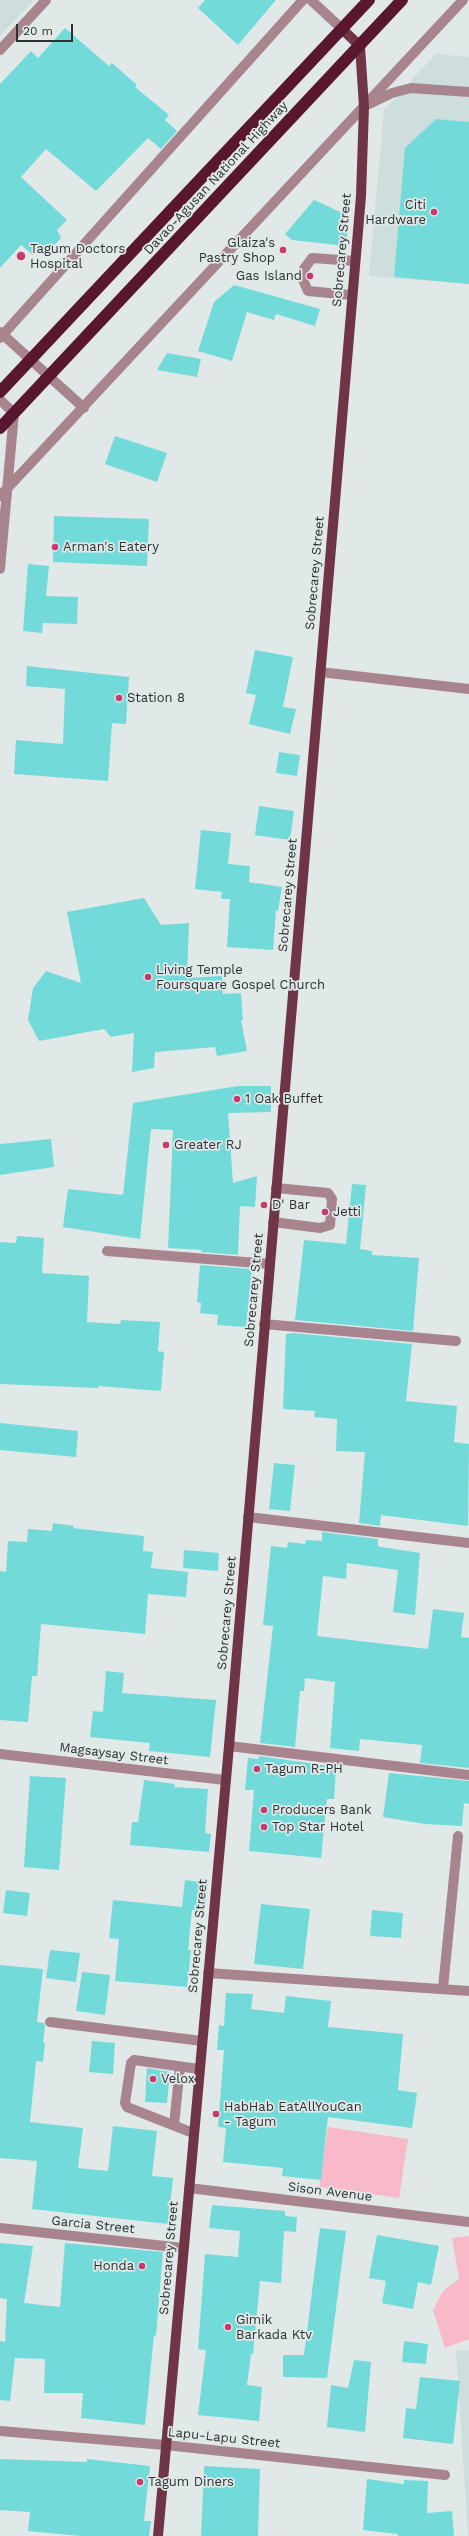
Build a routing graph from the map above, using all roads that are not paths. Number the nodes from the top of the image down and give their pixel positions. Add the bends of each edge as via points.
1 (46, 0) edge
2 (303, 0) edge
3 (311, 0) edge
4 (369, 0) edge
5 (402, 0) edge
6 (463, 0) edge
7 (342, 29) junction
8 (360, 46) junction
9 (0, 50) edge
10 (469, 92) edge
11 (364, 107) junction
12 (355, 261) junction
13 (351, 295) junction
14 (1, 335) edge
15 (30, 360) junction
16 (48, 376) junction
17 (0, 392) edge
18 (0, 400) edge
19 (84, 408) junction
20 (14, 413) junction
21 (0, 428) edge
22 (4, 492) edge
23 (0, 569) edge
24 (320, 672) junction
25 (469, 689) edge
26 (276, 1188) junction
27 (273, 1222) junction
28 (107, 1251) dead end
29 (270, 1264) junction
30 (264, 1324) junction
31 (456, 1341) dead end
32 (248, 1517) junction
33 (469, 1543) edge
34 (229, 1746) junction
35 (0, 1754) edge
36 (469, 1775) edge
37 (225, 1780) junction
38 (458, 1836) dead end
39 (208, 1973) junction
40 (443, 1988) junction
41 (469, 1991) edge
42 (50, 2022) dead end
43 (202, 2041) junction
44 (180, 2068) junction
45 (199, 2069) junction
46 (174, 2125) junction
47 (194, 2133) junction
48 (189, 2188) junction
49 (469, 2222) edge
50 (0, 2228) edge
51 (183, 2248) junction
52 (0, 2431) edge
53 (165, 2445) junction
54 (445, 2475) dead end
55 (158, 2536) edge

1 - 9 street
2 - 14 street
3 - 7 street
4 - 7 highway, Davao-Agusan National Highway
5 - 8 highway, Davao-Agusan National Highway
6 - 11 street
7 - 8 main road
7 - 15 highway, Davao-Agusan National Highway
8 - 11 main road, Sobrecarey Street
8 - 16 highway, Davao-Agusan National Highway
10 - 11 street via 411,88 392,93
11 - 12 main road, Sobrecarey Street
11 - 19 street
12 - 13 main road, Sobrecarey Street
12 - 13 street via 312,258 304,268 303,280 308,291
13 - 24 main road, Sobrecarey Street
14 - 15 street
15 - 16 street
15 - 17 highway, Davao-Agusan National Highway
16 - 19 street
16 - 20 highway, Davao-Agusan National Highway
18 - 20 street
19 - 22 street
20 - 21 highway, Davao-Agusan National Highway
20 - 22 street
22 - 23 street
24 - 25 street
24 - 26 main road, Sobrecarey Street
26 - 27 main road, Sobrecarey Street
26 - 27 street via 328,1193 332,1199 330,1225 320,1228
27 - 29 main road, Sobrecarey Street
28 - 29 street
29 - 30 main road, Sobrecarey Street
30 - 31 street
30 - 32 main road, Sobrecarey Street
32 - 33 street
32 - 34 main road, Sobrecarey Street
34 - 36 street
34 - 37 main road, Sobrecarey Street
35 - 37 street, Magsaysay Street
37 - 39 main road, Sobrecarey Street
38 - 40 street
39 - 40 street
39 - 43 main road, Sobrecarey Street
40 - 41 street
42 - 43 street
43 - 45 main road, Sobrecarey Street
44 - 45 street
44 - 46 street
44 - 46 street via 132,2062 125,2103 127,2107
45 - 47 main road, Sobrecarey Street
46 - 47 street
47 - 48 main road, Sobrecarey Street
48 - 49 street, Sison Avenue
48 - 51 main road, Sobrecarey Street
50 - 51 street, Garcia Street
51 - 53 main road, Sobrecarey Street
52 - 53 street, Lapu-Lapu Street
53 - 54 street, Lapu-Lapu Street
53 - 55 main road, Sobrecarey Street

